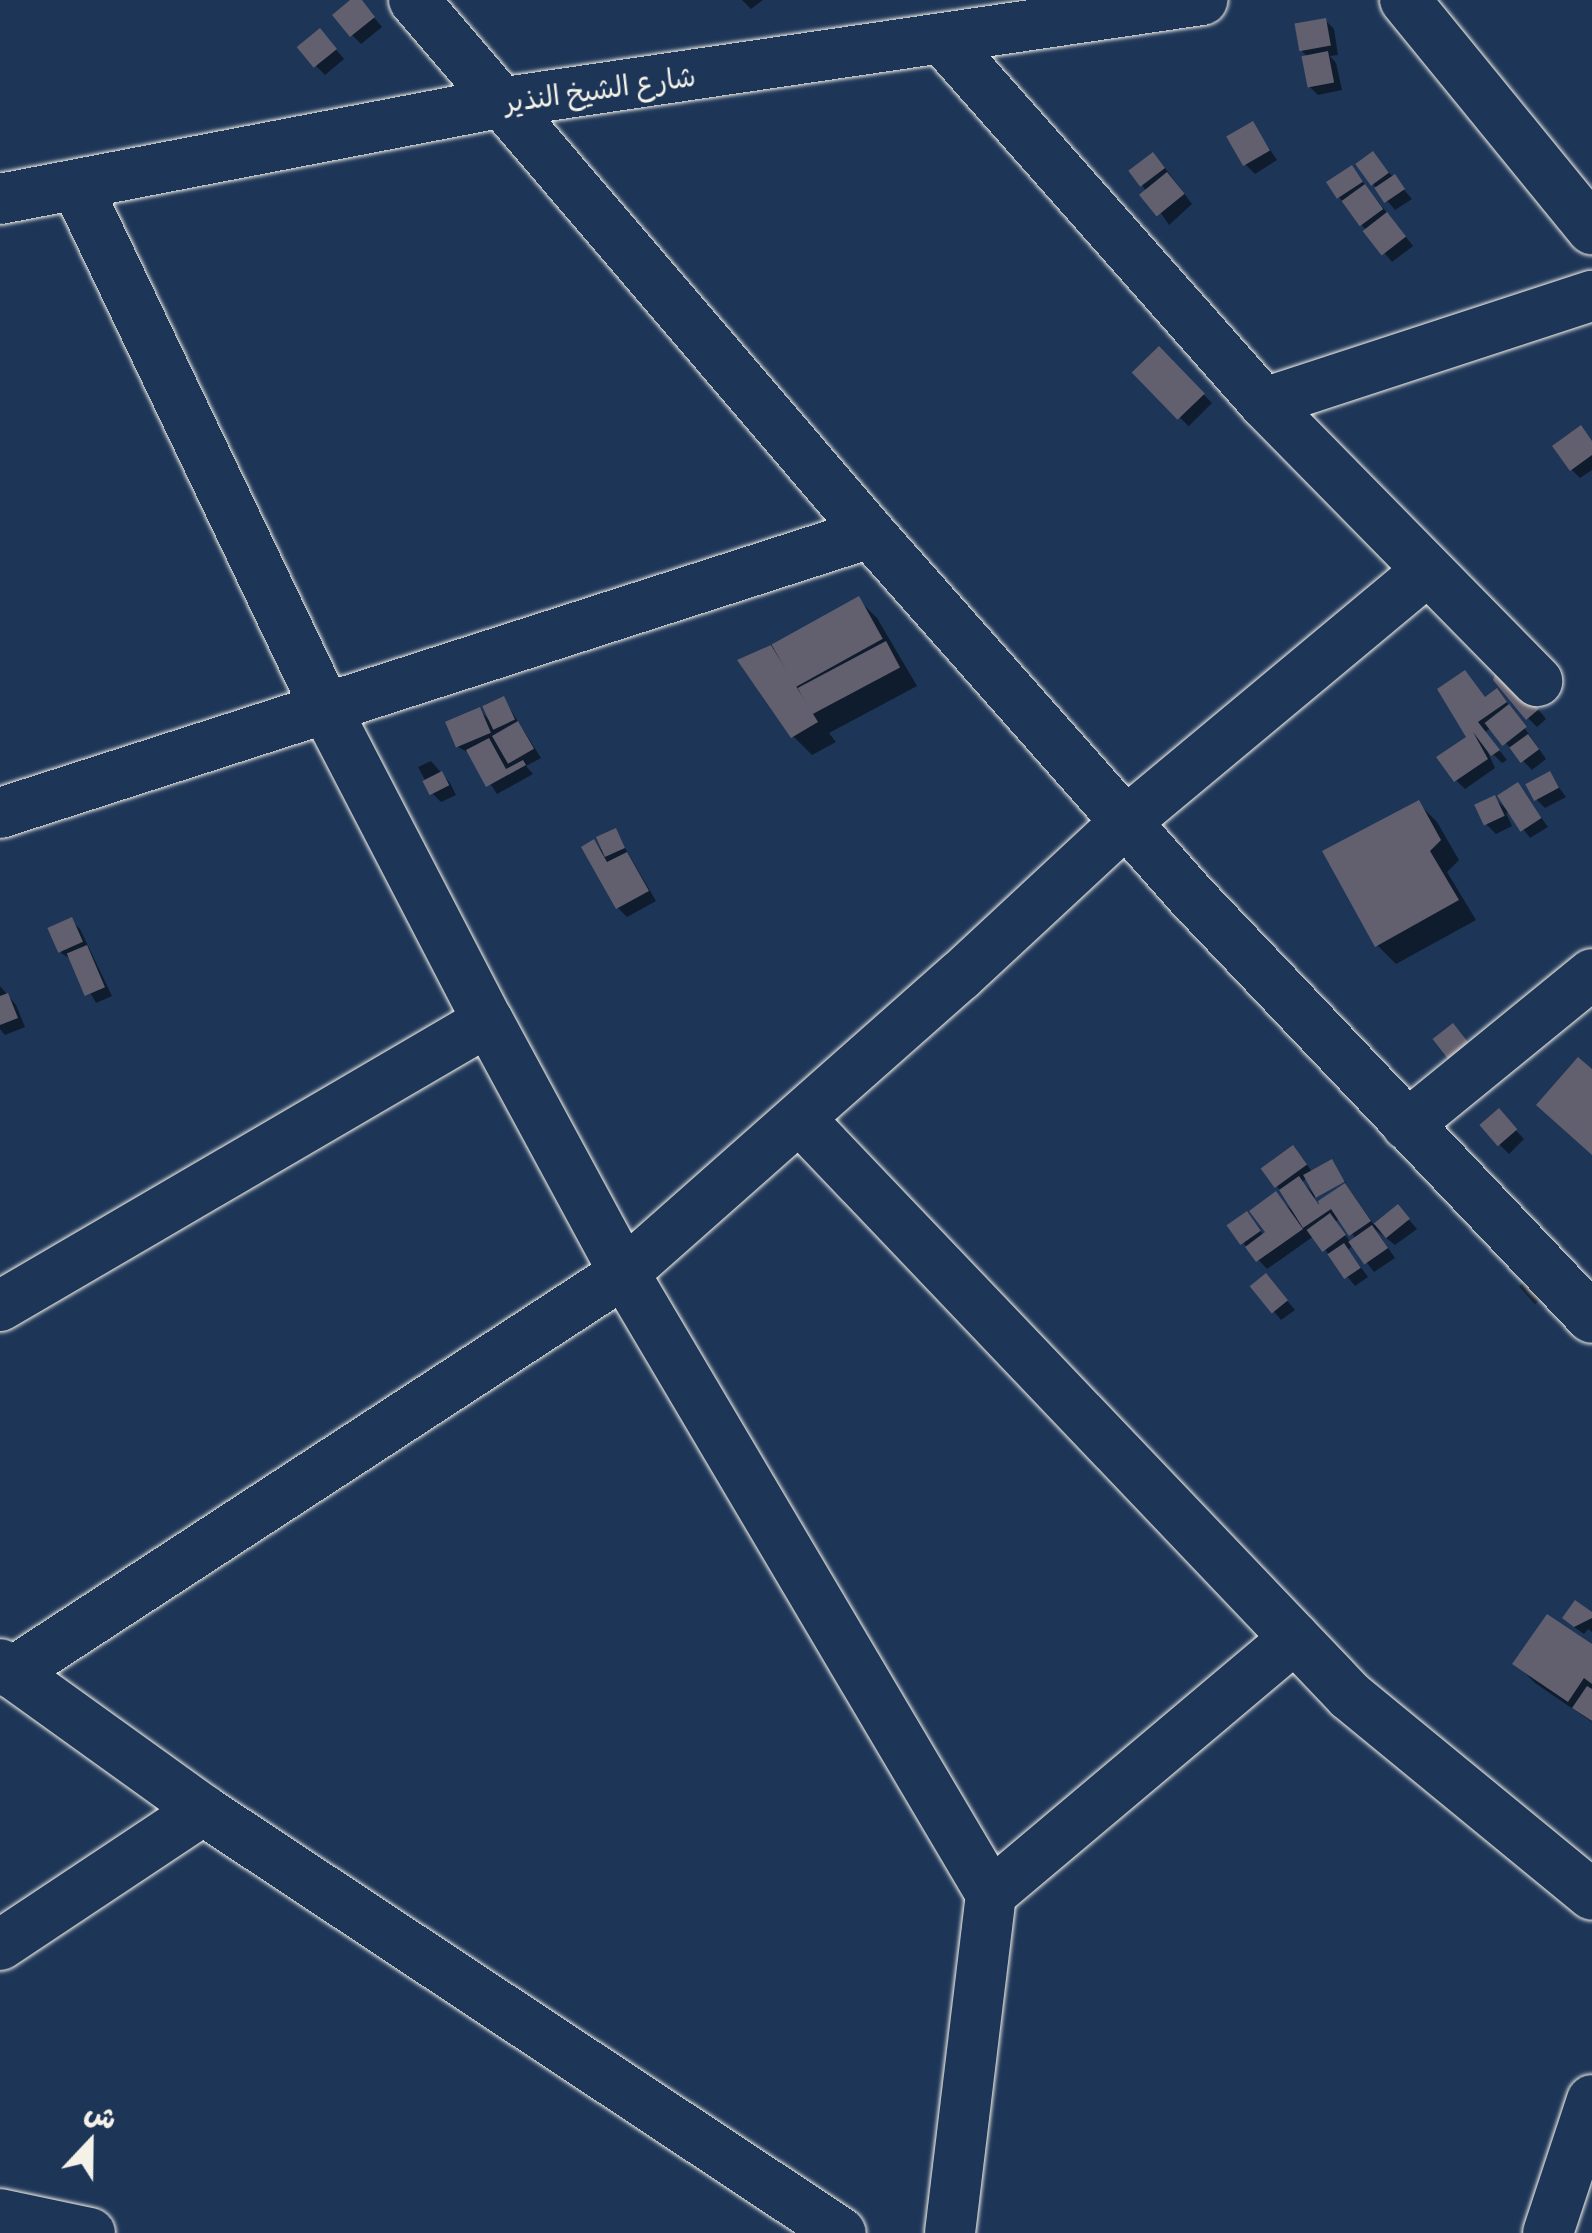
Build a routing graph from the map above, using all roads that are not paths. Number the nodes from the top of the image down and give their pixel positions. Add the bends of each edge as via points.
1 (414, 0) edge
2 (1202, 0) edge
3 (1405, 0) edge
4 (1003, 15) edge
5 (943, 40) junction
6 (500, 103) junction
7 (76, 185) junction
8 (0, 199) edge
9 (1592, 229) edge
10 (1592, 296) edge
11 (1264, 403) junction
12 (870, 533) junction
13 (1427, 571) junction
14 (1537, 681) dead end
15 (326, 710) junction
16 (0, 813) edge
17 (1128, 820) junction
18 (1592, 974) edge
19 (488, 1022) junction
20 (800, 1120) junction
21 (1407, 1125) junction
22 (624, 1273) junction
23 (0, 1306) edge
24 (1592, 1318) edge
25 (1295, 1638) junction
26 (5, 1668) edge
27 (203, 1810) junction
28 (991, 1894) junction
29 (1592, 1894) edge
30 (0, 1945) edge
31 (1592, 2100) edge
32 (0, 2214) edge
33 (85, 2233) edge
34 (841, 2233) edge
35 (950, 2233) edge
36 (1548, 2233) edge

1 - 6 street
2 - 4 street, شارع الشيخ النذير
3 - 9 street
4 - 5 street, شارع الشيخ النذير
5 - 6 street, شارع الشيخ النذير
5 - 11 street
6 - 7 street, شارع الشيخ النذير
6 - 12 street
7 - 8 street, شارع الشيخ النذير
7 - 15 street
10 - 11 street
11 - 13 street
12 - 15 street
12 - 17 street
13 - 14 street
13 - 17 street
15 - 16 street
15 - 19 street
17 - 20 street
17 - 21 street
18 - 21 street
19 - 22 street
19 - 23 street
20 - 22 street
20 - 25 street
21 - 24 street
22 - 26 street
22 - 28 street
25 - 28 street
25 - 29 street via 1350,1696
26 - 27 street
27 - 30 street
27 - 34 street
28 - 35 street
31 - 36 street
32 - 33 street

